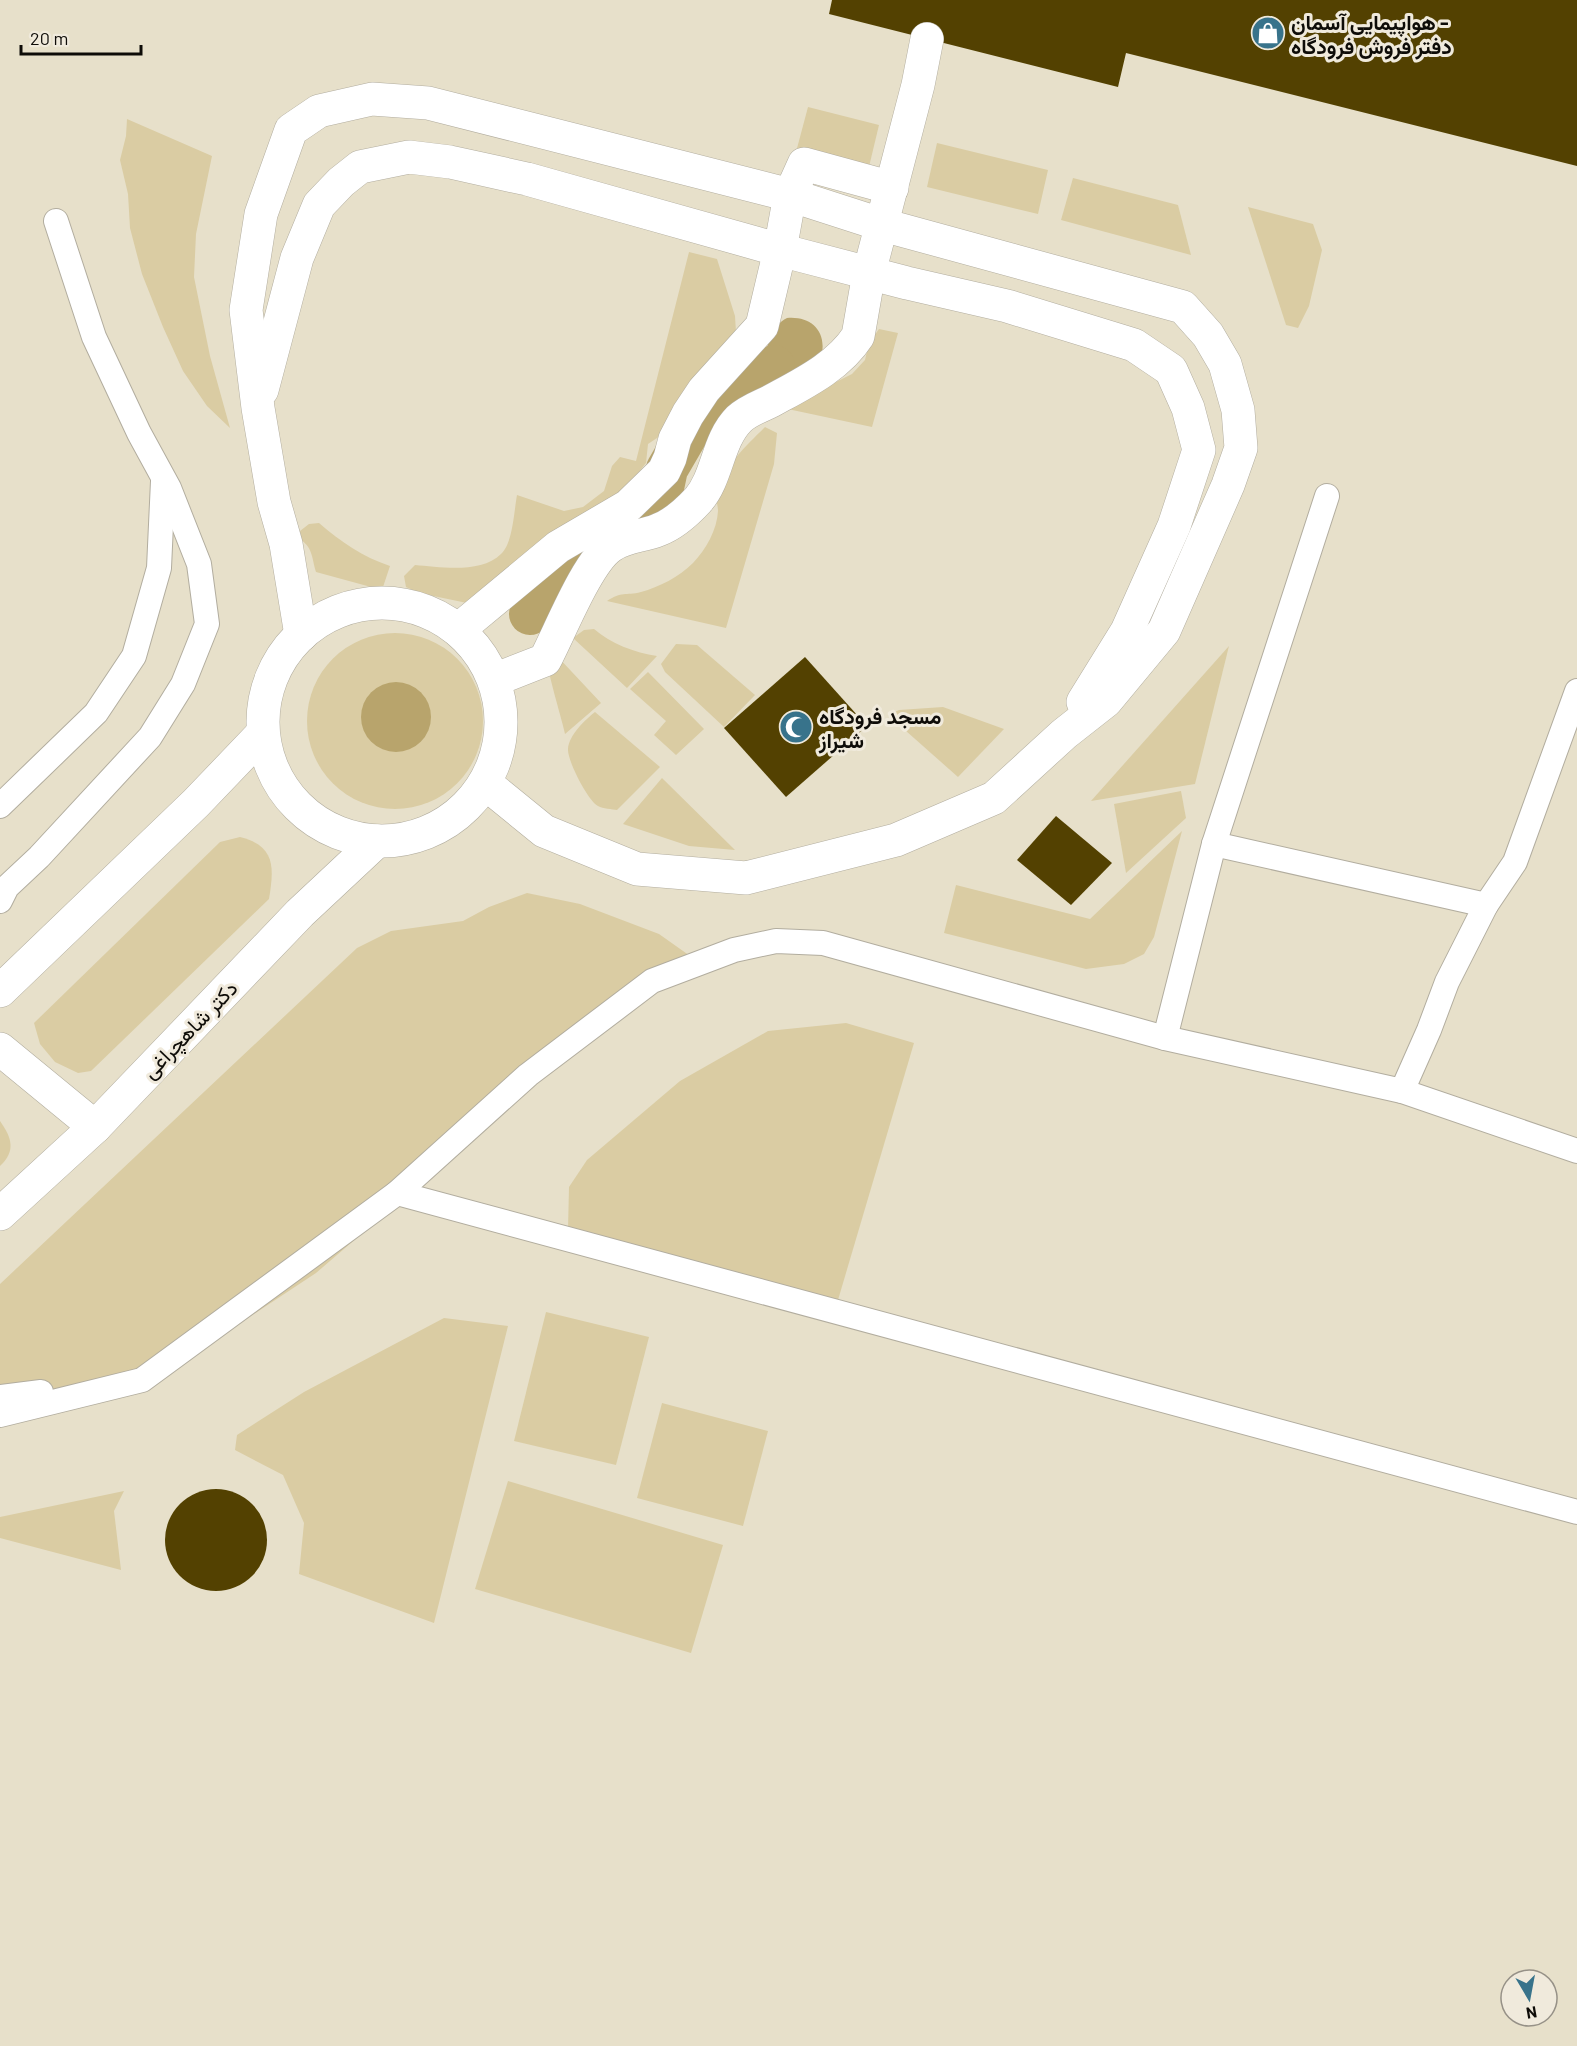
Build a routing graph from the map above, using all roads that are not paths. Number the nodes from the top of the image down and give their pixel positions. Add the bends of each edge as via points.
1 (927, 39) dead end
2 (892, 188) junction
3 (790, 195) junction
4 (56, 221) dead end
5 (883, 225) junction
6 (780, 250) junction
7 (869, 273) junction
8 (258, 408) junction
9 (163, 476) junction
10 (1327, 496) dead end
11 (458, 630) junction
12 (300, 635) junction
13 (494, 680) junction
14 (1577, 691) edge
15 (263, 733) junction
16 (1064, 734) junction
17 (485, 783) junction
18 (0, 806) edge
19 (376, 841) junction
20 (1214, 844) junction
21 (2, 893) edge
22 (1486, 905) junction
23 (0, 991) edge
24 (1165, 1038) junction
25 (0, 1049) edge
26 (1402, 1090) junction
27 (95, 1126) junction
28 (1577, 1151) edge
29 (397, 1193) junction
30 (0, 1214) edge
31 (142, 1380) junction
32 (0, 1397) edge
33 (0, 1415) edge
34 (1577, 1512) edge

1 - 2 main road
2 - 3 main road via 804,164
2 - 5 main road
3 - 5 main road
3 - 6 main road
3 - 8 main road via 428,103 372,99 319,111 291,130 261,214 246,310
4 - 9 lane via 94,337
5 - 7 main road
5 - 16 main road via 1183,307 1208,335 1225,364 1238,410 1241,448 1224,496 1164,631 1106,701
6 - 7 main road
6 - 8 main road via 527,179 450,162 409,158 360,167 319,205 314,216 297,258
6 - 11 main road via 762,326 704,390 675,439 664,471 628,506 558,547
7 - 13 main road via 858,336 842,357 739,419 700,498 681,517 658,530 629,537 609,548 593,564 545,660
7 - 16 main road via 1006,306 1134,345 1171,370 1188,408 1199,450 1174,526 1127,631
8 - 12 main road
9 - 18 lane via 159,568 134,656 96,713
9 - 21 lane via 199,564 207,624 183,684 150,737
10 - 20 lane
11 - 12 main road via 429,612 396,603 362,605 329,615
11 - 13 main road via 480,652
12 - 15 main road via 283,655 270,680
13 - 17 main road via 501,705 502,732
14 - 22 lane via 1515,862
15 - 19 main road via 271,766 288,796 312,819 343,835
15 - 23 main road via 196,803
16 - 17 main road via 994,798 896,840 746,878 637,869 544,831
17 - 19 main road via 465,809 439,827 409,839
19 - 27 main road, دکتر شاهچراغی via 300,913
20 - 22 lane
20 - 24 lane
22 - 26 lane via 1447,982
24 - 26 lane
24 - 29 lane via 823,943 776,941 734,950 652,981 528,1075
25 - 27 main road
26 - 28 lane
27 - 30 main road, دکتر شاهچراغی
29 - 31 lane
29 - 34 lane
31 - 32 lane
31 - 33 lane

